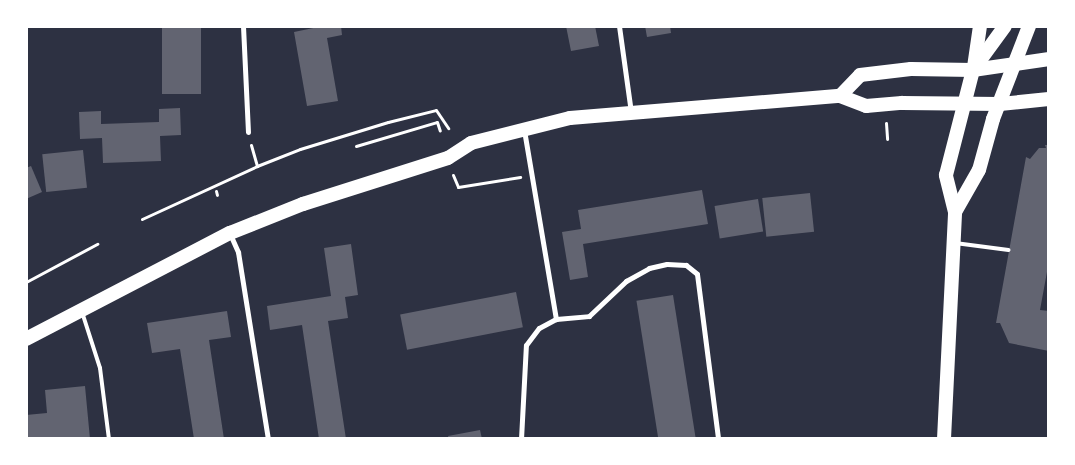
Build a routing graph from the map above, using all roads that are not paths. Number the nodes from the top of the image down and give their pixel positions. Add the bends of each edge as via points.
1 (243, 26) edge
2 (619, 26) edge
3 (980, 26) edge
4 (1005, 26) edge
5 (1029, 26) edge
6 (1049, 59) edge
7 (1014, 64) junction
8 (973, 70) junction
9 (840, 96) junction
10 (1049, 99) edge
11 (965, 104) junction
12 (1000, 104) junction
13 (631, 113) junction
14 (524, 130) junction
15 (248, 132) dead end
16 (955, 212) junction
17 (230, 233) junction
18 (953, 242) junction
19 (1009, 250) dead end
20 (81, 310) junction
21 (556, 319) junction
22 (26, 340) edge
23 (109, 439) edge
24 (268, 439) edge
25 (521, 439) edge
26 (718, 439) edge
27 (944, 439) edge

1 - 15 street
2 - 13 street
3 - 8 highway
4 - 8 highway
5 - 7 highway
6 - 7 highway
7 - 8 highway
7 - 12 highway
8 - 9 highway via 911,69 860,75
8 - 11 highway
9 - 11 highway via 866,106
9 - 13 highway
10 - 12 highway
11 - 12 highway
11 - 16 highway via 946,174
12 - 16 highway via 978,170
13 - 14 highway via 570,118
14 - 17 highway via 472,143 448,158 302,204
14 - 21 street
16 - 18 highway
17 - 20 highway
17 - 24 street via 238,252
18 - 19 lane
18 - 27 highway
20 - 22 highway
20 - 23 lane via 100,368
21 - 25 street via 539,328 526,345
21 - 26 street via 589,316 626,281 650,268 667,264 686,265 697,274

